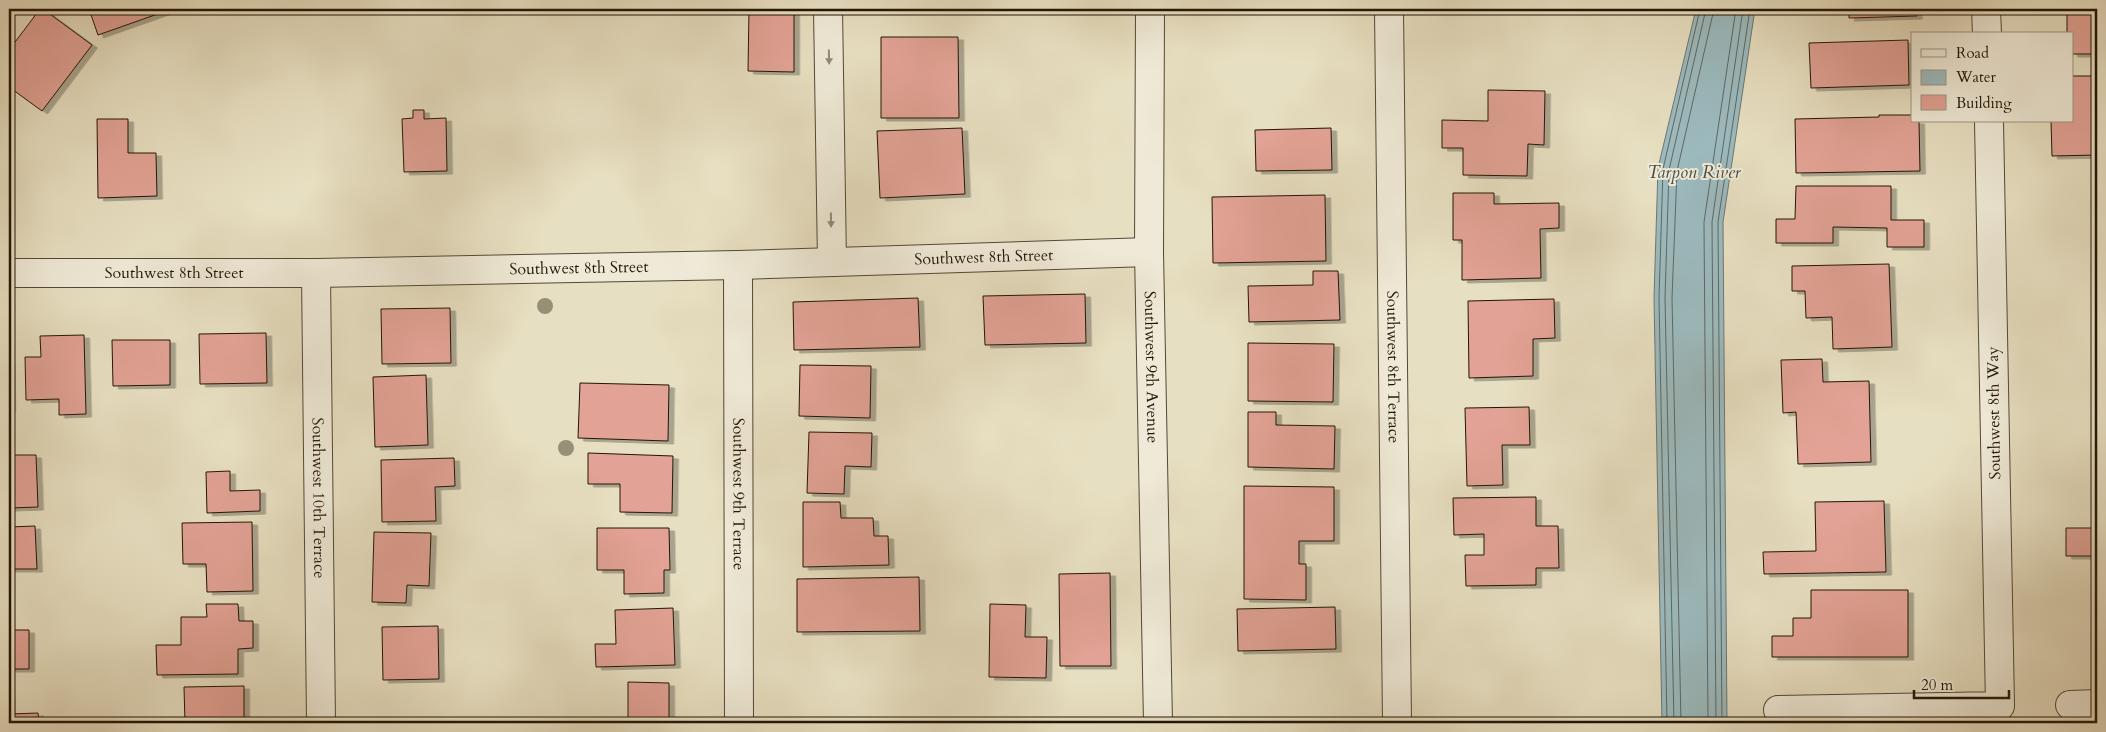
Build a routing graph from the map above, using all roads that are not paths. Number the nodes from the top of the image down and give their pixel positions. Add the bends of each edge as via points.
1 (828, 9) edge
2 (1150, 9) edge
3 (1389, 9) edge
4 (1986, 9) edge
5 (1987, 32) edge
6 (1988, 122) edge
7 (1149, 252) junction
8 (832, 262) junction
9 (738, 265) junction
10 (316, 273) junction
11 (9, 274) edge
12 (2097, 704) edge
13 (2070, 705) dead end
14 (1778, 710) dead end
15 (321, 723) edge
16 (740, 723) edge
17 (1158, 723) edge
18 (1397, 723) edge

1 -> 8 street
2 - 7 street, Southwest 9th Avenue
3 - 18 street, Southwest 8th Terrace
4 - 5 street
6 - 14 street, Southwest 8th Way via 2000,706
7 - 8 street, Southwest 8th Street
7 - 17 street, Southwest 9th Avenue
8 - 9 street, Southwest 8th Street
9 - 10 street, Southwest 8th Street
9 - 16 street, Southwest 9th Terrace
10 - 11 street, Southwest 8th Street
10 - 15 street, Southwest 10th Terrace
12 - 13 street

